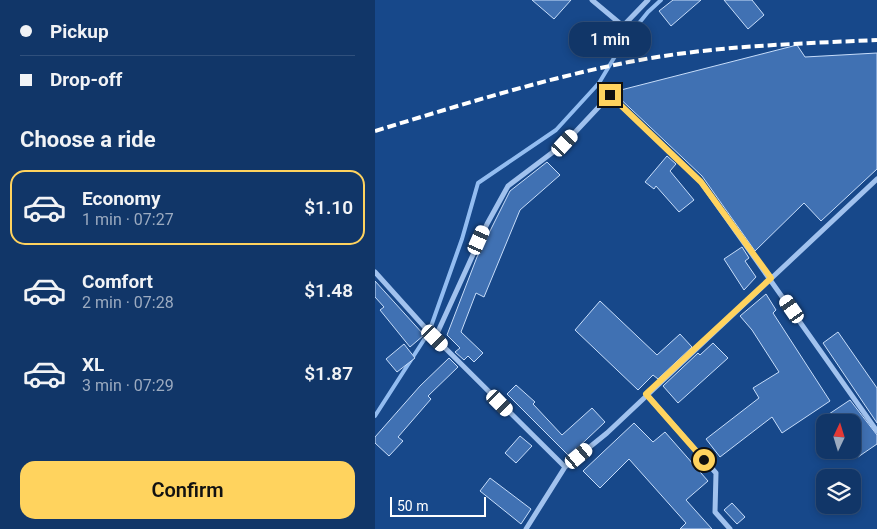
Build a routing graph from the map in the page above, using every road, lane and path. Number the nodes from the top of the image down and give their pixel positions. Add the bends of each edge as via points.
1 (592, 0) edge
2 (649, 0) edge
3 (877, 179) edge
4 (375, 272) edge
5 (771, 278) junction
6 (435, 338) junction
7 (646, 394) junction
8 (877, 431) edge
9 (565, 468) junction
10 (527, 529) edge
11 (730, 529) edge

1 - 2 street via 623,26
3 - 5 street
4 - 6 street
5 - 6 street via 701,182 610,95 565,143 508,186
5 - 7 street
5 - 8 street
6 - 9 street
7 - 9 street
7 - 11 street via 716,473 715,512
9 - 10 street

